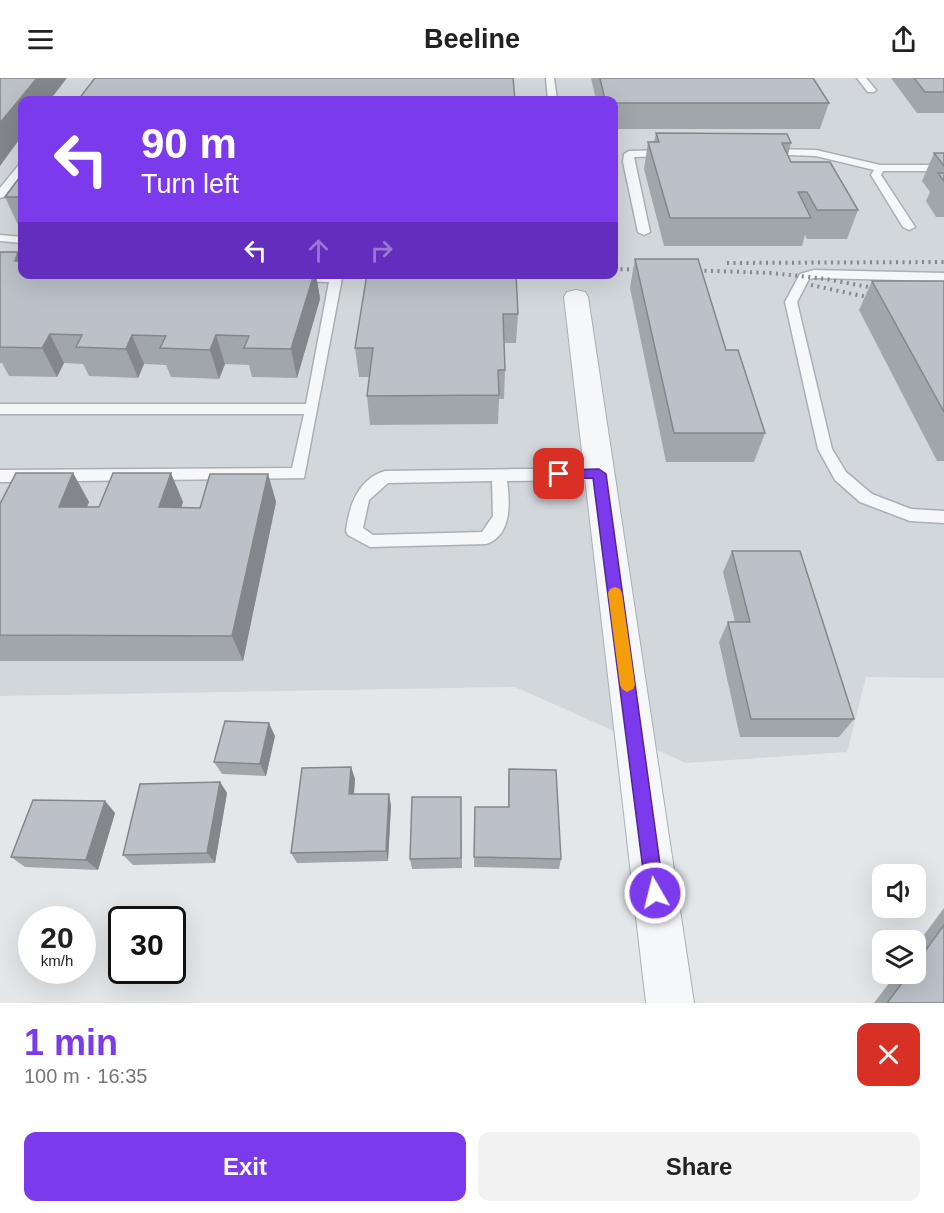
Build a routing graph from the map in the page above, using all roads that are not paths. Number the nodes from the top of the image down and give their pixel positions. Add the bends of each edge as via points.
1 (550, 78) edge
2 (861, 78) edge
3 (871, 90) dead end
4 (552, 96) edge
5 (753, 152) edge
6 (674, 153) edge
7 (880, 168) junction
8 (944, 168) edge
9 (18, 173) edge
10 (0, 195) edge
11 (909, 226) dead end
12 (645, 232) dead end
13 (0, 238) edge
14 (18, 240) edge
15 (944, 277) edge
16 (336, 279) edge
17 (576, 297) dead end
18 (0, 408) edge
19 (312, 409) junction
20 (599, 474) junction
21 (499, 475) junction
22 (0, 477) edge
23 (944, 517) edge
24 (670, 1003) edge

1 - 4 lane
2 - 3 lane
5 - 7 lane via 816,153
6 - 12 lane via 629,154
7 - 8 lane
7 - 11 lane via 876,175
9 - 10 lane
13 - 14 lane
15 - 23 lane via 814,274 804,277 791,302 825,449 840,476 866,498 910,515
16 - 19 lane
17 - 20 street
18 - 19 lane
19 - 22 lane via 299,474
20 - 21 lane
20 - 24 street
21 - 21 lane via 385,477 370,486 357,510 354,531 370,541 486,538 498,527 503,512

